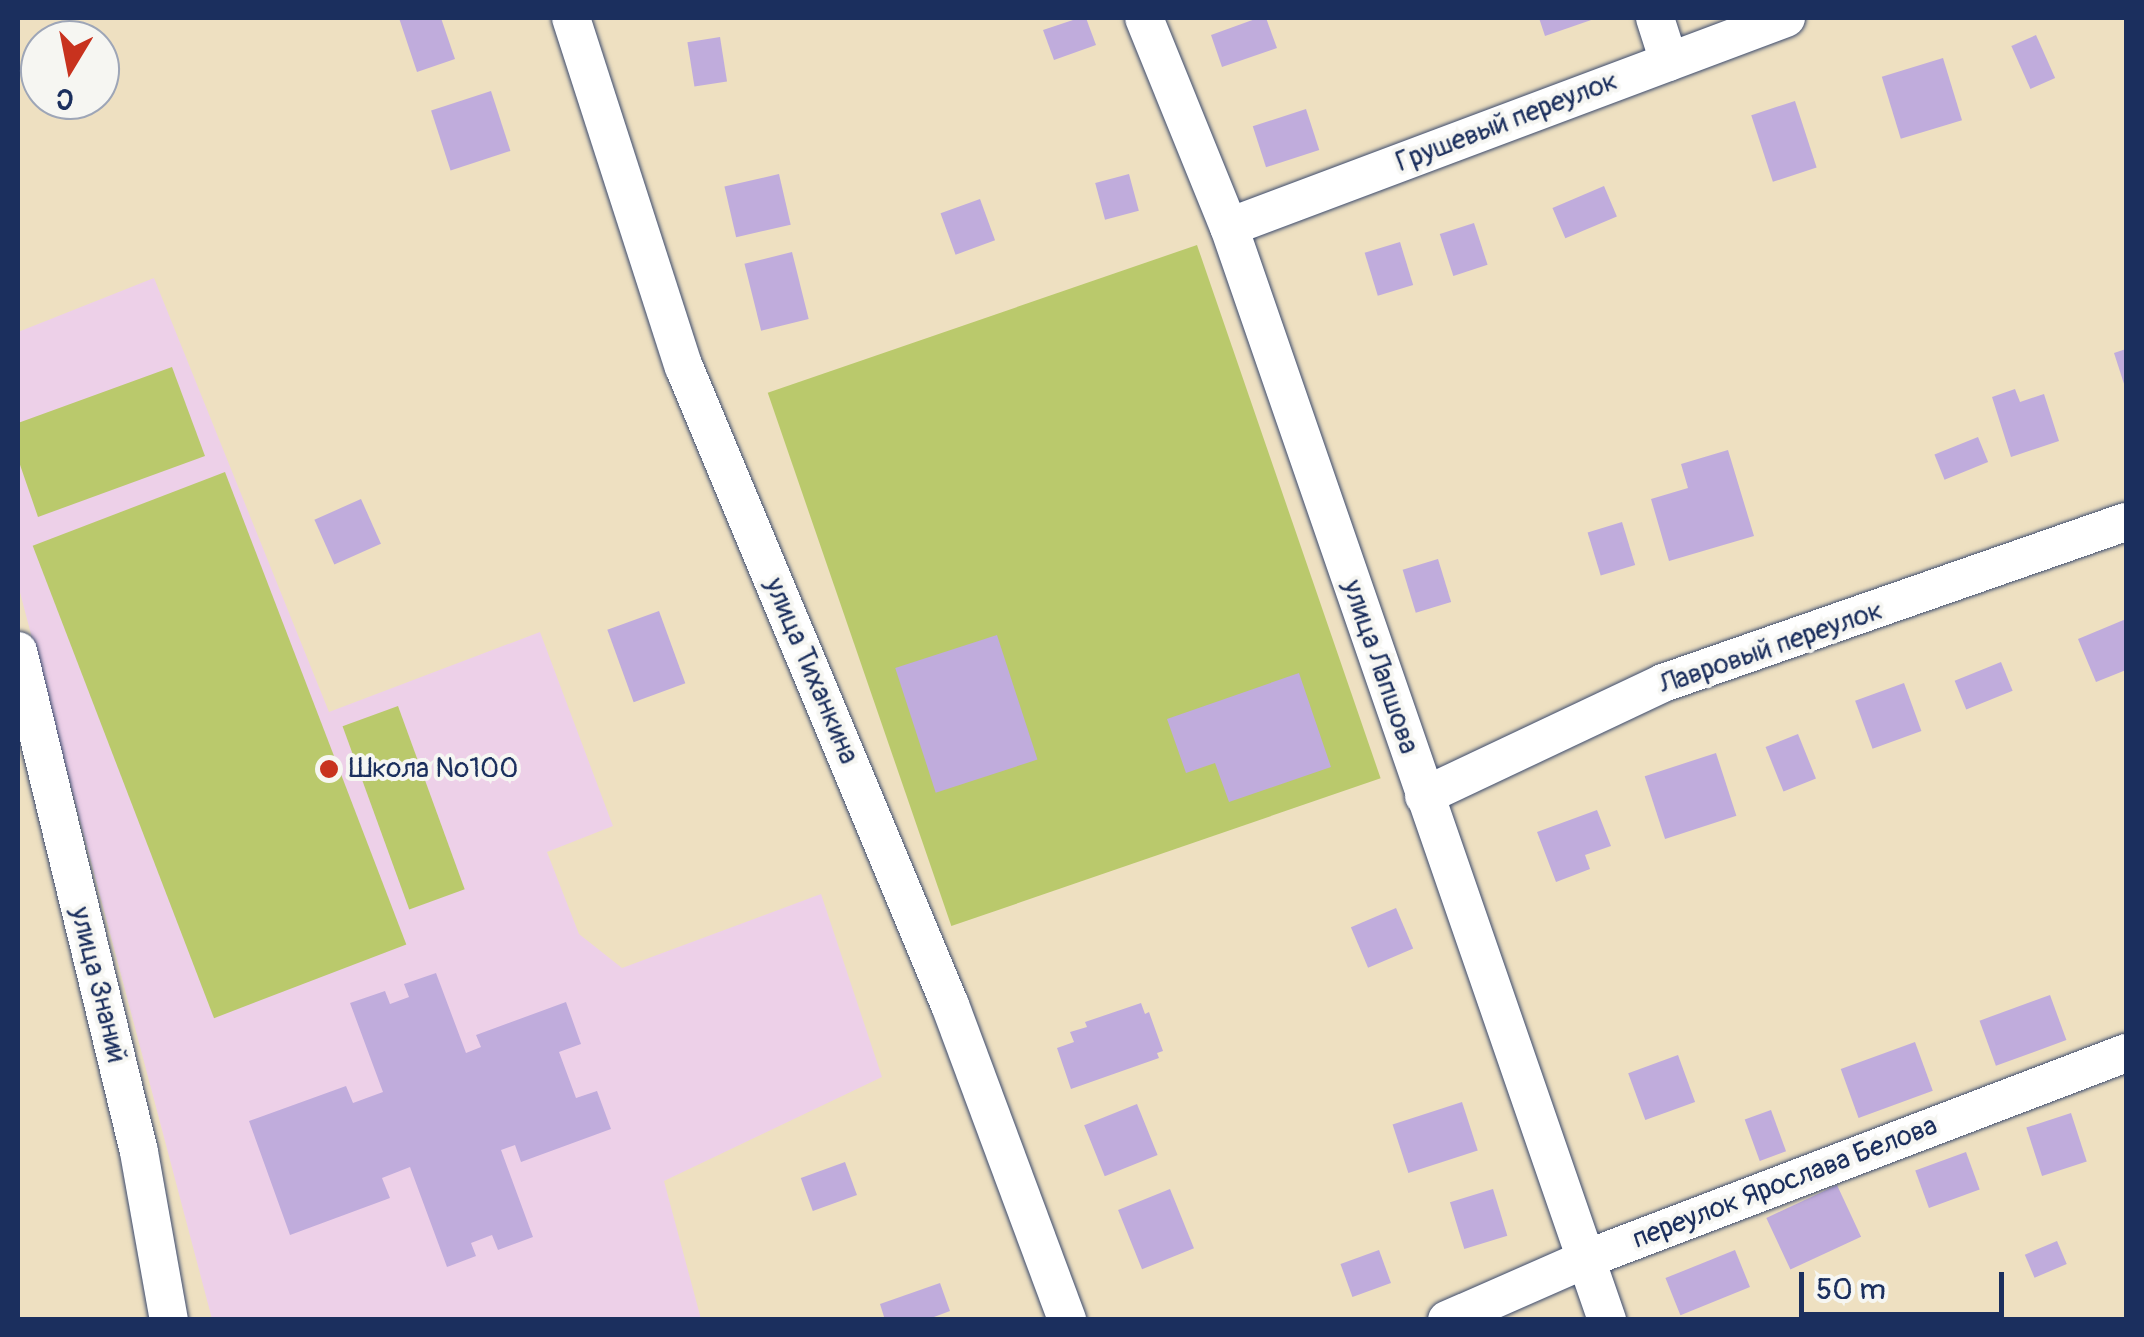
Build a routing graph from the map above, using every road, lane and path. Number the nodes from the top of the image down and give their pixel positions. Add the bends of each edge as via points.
1 (571, 18) edge
2 (1144, 18) edge
3 (1655, 18) edge
4 (1786, 18) edge
5 (1669, 62) junction
6 (1228, 227) junction
7 (2126, 522) edge
8 (18, 652) edge
9 (1424, 796) junction
10 (2126, 1053) edge
11 (1586, 1258) junction
12 (170, 1320) edge
13 (1067, 1320) edge
14 (1447, 1320) edge
15 (1607, 1320) edge

1 - 13 street, улица Тиханкина via 684,366 950,1006
2 - 6 street, улица Лапшова
3 - 5 street
4 - 5 street, Грушевый переулок
5 - 6 street, Грушевый переулок
6 - 9 street, улица Лапшова
7 - 9 street, Лавровый переулок via 1663,683
8 - 12 street, улица Знаний via 139,1152
9 - 11 street, улица Лапшова
10 - 11 street, переулок Ярослава Белова
11 - 14 street, переулок Ярослава Белова
11 - 15 street, улица Лапшова

